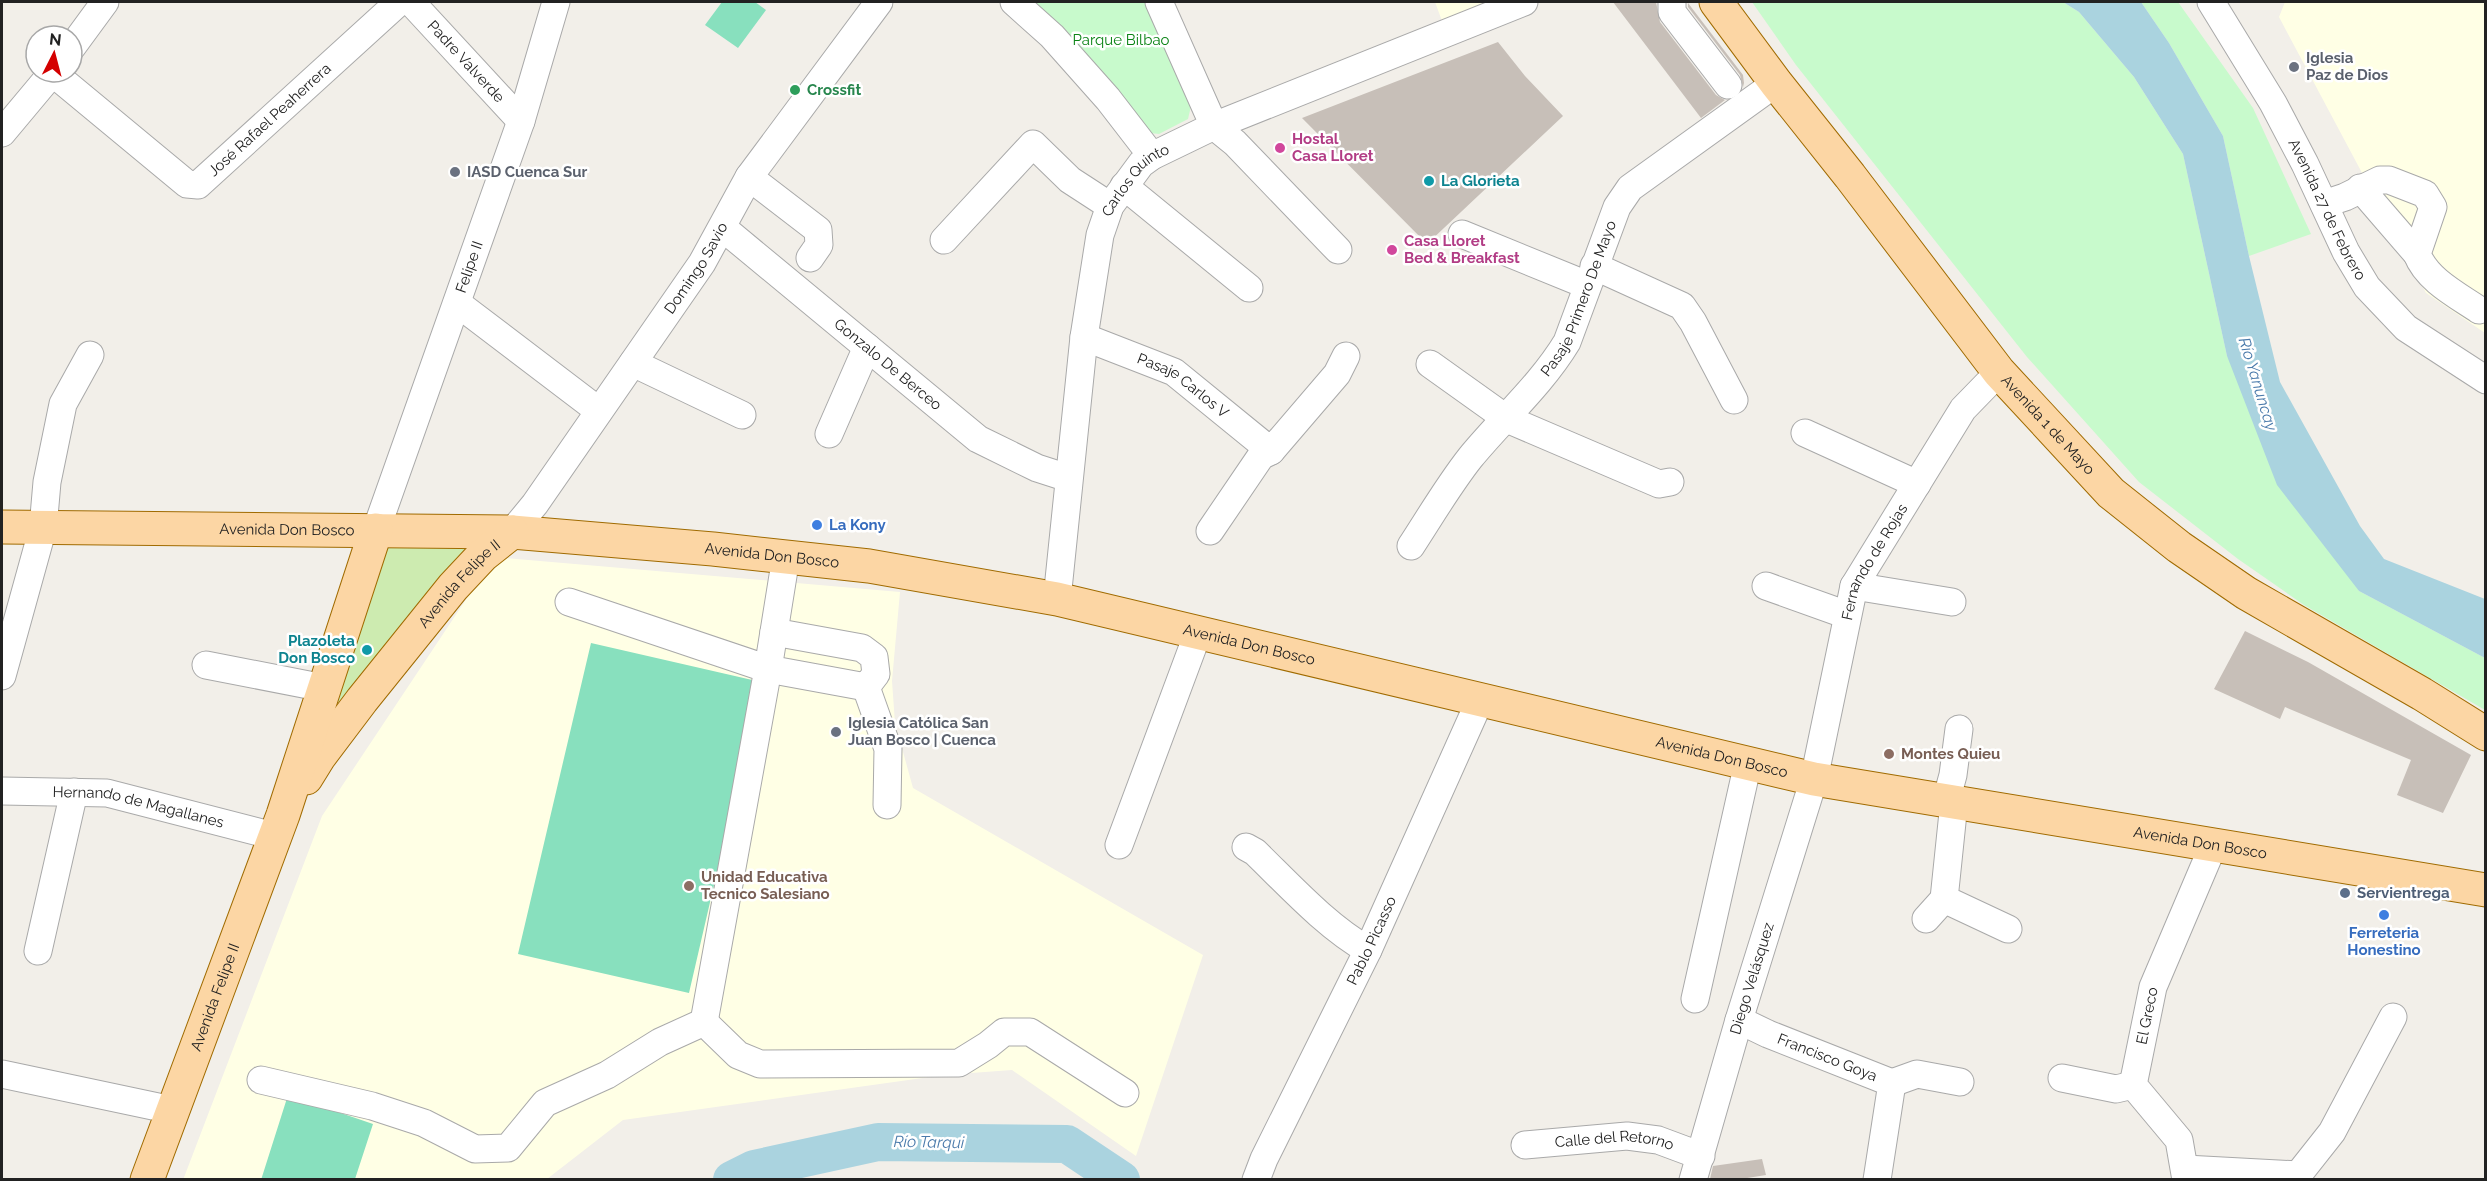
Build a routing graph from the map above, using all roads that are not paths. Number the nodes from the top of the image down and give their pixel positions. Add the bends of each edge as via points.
1 (105, 2) edge
2 (399, 2) edge
3 (411, 2) edge
4 (556, 2) edge
5 (879, 2) edge
6 (1014, 2) edge
7 (1160, 2) edge
8 (1524, 2) edge
9 (1672, 2) edge
10 (1716, 2) edge
11 (2211, 2) edge
12 (84, 31) edge
13 (1776, 83) junction
14 (43, 84) edge
15 (67, 84) edge
16 (1728, 85) dead end
17 (521, 121) junction
18 (1214, 126) junction
19 (2, 133) edge
20 (1152, 156) junction
21 (749, 177) junction
22 (2360, 188) junction
23 (1117, 196) junction
24 (2324, 204) junction
25 (723, 228) junction
26 (1462, 234) dead end
27 (944, 240) dead end
28 (1338, 250) dead end
29 (2417, 254) junction
30 (810, 258) dead end
31 (1591, 275) junction
32 (1249, 288) dead end
33 (457, 303) junction
34 (2479, 310) dead end
35 (1084, 337) junction
36 (867, 347) junction
37 (90, 355) dead end
38 (1346, 356) dead end
39 (633, 363) junction
40 (1430, 364) dead end
41 (1999, 372) junction
42 (2486, 380) edge
43 (1734, 400) dead end
44 (599, 411) junction
45 (742, 415) dead end
46 (1507, 419) junction
47 (829, 434) dead end
48 (1805, 434) dead end
49 (1271, 451) junction
50 (1068, 478) junction
51 (1670, 482) dead end
52 (1917, 484) junction
53 (2, 527) edge
54 (44, 528) junction
55 (376, 530) junction
56 (1210, 531) dead end
57 (512, 532) junction
58 (1411, 546) dead end
59 (786, 557) junction
60 (1766, 586) dead end
61 (1854, 586) junction
62 (1057, 599) junction
63 (569, 602) dead end
64 (1952, 602) dead end
65 (1847, 615) junction
66 (774, 632) junction
67 (1198, 633) junction
68 (206, 665) dead end
69 (768, 669) junction
70 (2, 676) edge
71 (866, 687) junction
72 (324, 688) junction
73 (1480, 698) junction
74 (1959, 729) dead end
75 (2486, 734) edge
76 (1748, 763) junction
77 (1814, 779) junction
78 (2, 791) edge
79 (74, 792) junction
80 (1950, 802) junction
81 (887, 805) dead end
82 (279, 826) junction
83 (1119, 845) dead end
84 (2213, 846) junction
85 (1246, 847) dead end
86 (2484, 890) edge
87 (1944, 899) junction
88 (1926, 919) dead end
89 (2008, 929) dead end
90 (1368, 950) junction
91 (38, 951) dead end
92 (1695, 999) dead end
93 (2392, 1017) dead end
94 (1739, 1020) junction
95 (704, 1022) junction
96 (2, 1074) edge
97 (2062, 1078) dead end
98 (261, 1080) dead end
99 (1960, 1082) dead end
100 (1892, 1083) junction
101 (2133, 1084) junction
102 (1125, 1093) dead end
103 (172, 1110) junction
104 (1525, 1145) dead end
105 (1697, 1168) edge
106 (2185, 1174) edge
107 (147, 1179) edge
108 (1256, 1179) edge
109 (1877, 1179) edge

1 - 12 street
2 - 15 street, José Rafael Peaherrera via 198,185 187,184
3 - 17 street, Padre Valverde
4 - 17 street, Felipe II
5 - 21 street, Domingo Savio
6 - 20 street via 1052,36
7 - 18 street
8 - 18 street, Carlos Quinto
9 - 16 street via 1672,12
10 - 13 main road, Avenida 1 de Mayo
11 - 24 street, Avenida 27 de Febrero via 2273,103
13 - 31 street, Pasaje Primero De Mayo via 1630,188 1617,207
13 - 41 main road, Avenida 1 de Mayo
14 - 19 street
17 - 33 street, Felipe II
18 - 20 street, Carlos Quinto
18 - 28 street
20 - 23 street, Carlos Quinto via 1141,164
21 - 25 street, Domingo Savio
21 - 30 street via 818,230 819,245
22 - 24 street
22 - 29 street
22 - 29 street via 2389,180 2425,194 2433,207
23 - 27 street via 1070,180 1033,144
23 - 32 street
23 - 35 street, Carlos Quinto via 1100,235
24 - 42 street, Avenida 27 de Febrero via 2367,287 2406,328
25 - 36 street, Gonzalo De Berceo
25 - 39 street, Domingo Savio
26 - 31 street
29 - 34 street via 2422,266
31 - 43 street via 1682,306
31 - 46 street, Pasaje Primero De Mayo via 1567,342
33 - 44 street
33 - 55 street, Felipe II
35 - 49 street, Pasaje Carlos V via 1174,372
35 - 50 street, Carlos Quinto
36 - 47 street
36 - 50 street, Gonzalo De Berceo via 978,439 1036,468
37 - 54 street via 63,404 47,482
38 - 49 street via 1337,374
39 - 44 street, Domingo Savio
39 - 45 street
40 - 46 street
41 - 52 street, Fernando de Rojas via 1963,410
41 - 75 main road, Avenida 1 de Mayo via 2111,493 2179,547 2246,593
44 - 57 street, Domingo Savio
46 - 51 street via 1659,483
46 - 58 street, Pasaje Primero De Mayo via 1470,459
48 - 52 street
49 - 56 street via 1261,456
50 - 62 street, Carlos Quinto
52 - 61 street, Fernando de Rojas
53 - 54 main road, Avenida Don Bosco
54 - 55 main road, Avenida Don Bosco
54 - 70 street
55 - 57 main road, Avenida Don Bosco
55 - 72 main road, Avenida Felipe II
57 - 59 main road, Avenida Don Bosco
57 - 82 main road, Avenida Felipe II via 483,555 446,596 319,757
59 - 62 main road, Avenida Don Bosco via 869,566
59 - 66 street
60 - 65 street
61 - 64 street
61 - 65 street, Fernando de Rojas
62 - 67 main road, Avenida Don Bosco
63 - 69 street
65 - 77 street, Fernando de Rojas
66 - 69 street
66 - 71 street via 862,648 874,657 876,674
67 - 73 main road, Avenida Don Bosco
67 - 83 street
68 - 72 street
69 - 71 street
69 - 95 street
71 - 81 street via 888,749
72 - 82 main road, Avenida Felipe II
73 - 76 main road, Avenida Don Bosco
73 - 90 street, Pablo Picasso
74 - 80 street
76 - 77 main road, Avenida Don Bosco
76 - 92 street
77 - 80 main road, Avenida Don Bosco
77 - 94 street, Diego Velásquez
78 - 79 street, Hernando de Magallanes
79 - 82 street, Hernando de Magallanes via 107,793
79 - 91 street
80 - 84 main road, Avenida Don Bosco
80 - 87 street
82 - 103 main road, Avenida Felipe II
84 - 86 main road, Avenida Don Bosco
84 - 101 street, El Greco via 2153,987
85 - 90 street
87 - 88 street
87 - 89 street
90 - 108 street, Pablo Picasso
93 - 106 street via 2332,1132 2298,1175
94 - 100 street, Francisco Goya
94 - 105 street, Diego Velásquez
95 - 98 street via 660,1042 607,1075 545,1103 508,1148 475,1149 424,1123 372,1106
95 - 102 street via 738,1055 760,1064 959,1063 1004,1032 1030,1032
96 - 103 street
97 - 101 street via 2116,1089
99 - 100 street via 1917,1074
100 - 109 street, Francisco Goya
101 - 106 street via 2179,1140
103 - 107 main road, Avenida Felipe II
104 - 105 street, Calle del Retorno via 1627,1136 1658,1140

